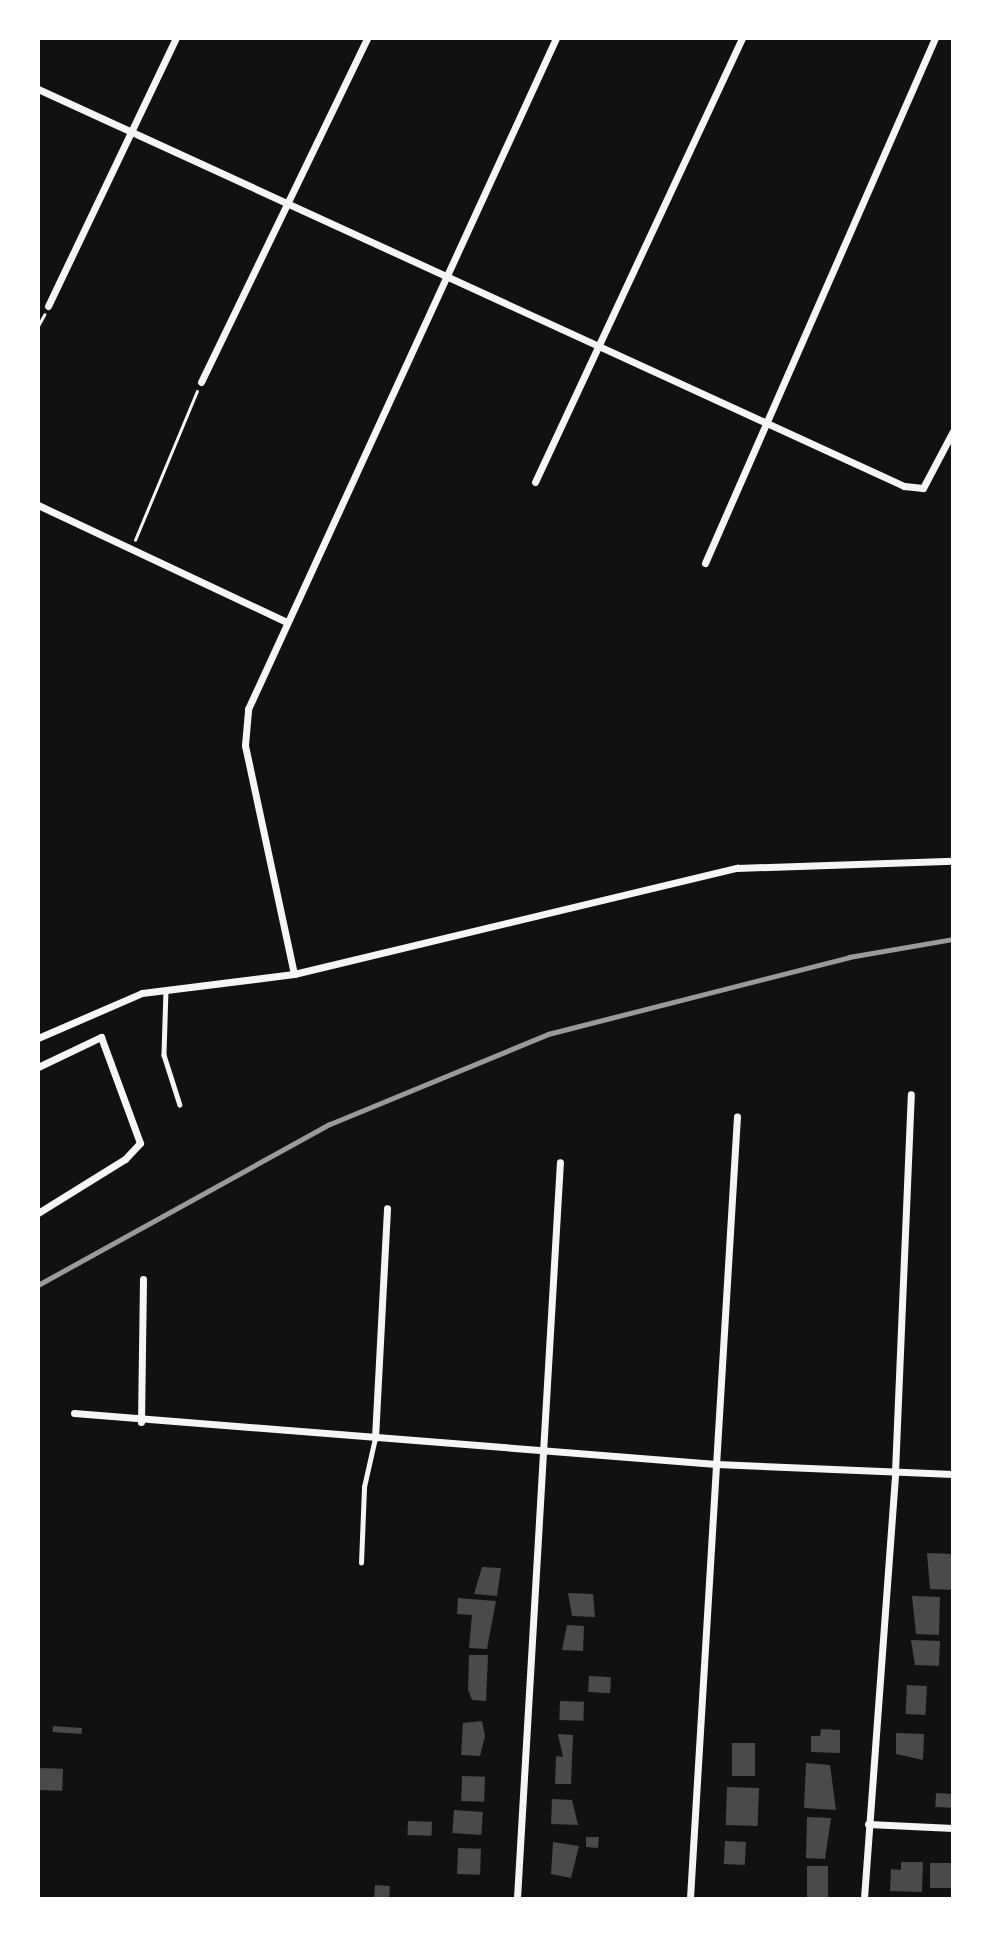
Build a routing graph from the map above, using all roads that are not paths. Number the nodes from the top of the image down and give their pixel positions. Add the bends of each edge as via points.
1 (176, 38) edge
2 (367, 38) edge
3 (556, 38) edge
4 (742, 38) edge
5 (935, 38) edge
6 (38, 89) edge
7 (133, 132) junction
8 (288, 202) junction
9 (447, 276) junction
10 (48, 306) dead end
11 (599, 346) junction
12 (201, 382) road end
13 (768, 424) junction
14 (953, 430) edge
15 (535, 482) dead end
16 (38, 505) edge
17 (705, 563) dead end
18 (285, 621) junction
19 (953, 861) edge
20 (294, 974) junction
21 (166, 990) junction
22 (38, 1038) edge
23 (38, 1067) edge
24 (911, 1094) dead end
25 (180, 1105) dead end
26 (737, 1116) dead end
27 (560, 1162) dead end
28 (387, 1208) dead end
29 (38, 1213) edge
30 (143, 1279) dead end
31 (74, 1413) dead end
32 (141, 1422) junction
33 (374, 1438) junction
34 (542, 1451) junction
35 (716, 1464) junction
36 (895, 1472) junction
37 (953, 1474) edge
38 (361, 1563) dead end
39 (868, 1824) junction
40 (953, 1828) edge
41 (517, 1899) edge
42 (690, 1899) edge
43 (864, 1899) edge

1 - 7 street
2 - 8 street
3 - 9 street
4 - 11 street
5 - 13 street
6 - 7 street
7 - 8 street
7 - 10 street
8 - 9 street
8 - 12 street
9 - 11 street
9 - 18 street
11 - 13 street
11 - 15 street
13 - 14 street via 904,486 923,488
13 - 17 street
16 - 18 street
18 - 20 street via 252,695 245,745
19 - 20 street via 737,868
20 - 21 street
21 - 22 street via 142,993
21 - 25 lane via 164,1055
23 - 29 street via 101,1037 140,1143 125,1159
24 - 36 street
26 - 35 street
27 - 34 street
28 - 33 street
30 - 32 street
31 - 32 street
32 - 33 street
33 - 34 street
33 - 38 lane via 364,1487
34 - 35 street
34 - 41 street
35 - 36 street
35 - 42 street
36 - 37 street
36 - 39 street
39 - 40 street
39 - 43 street

